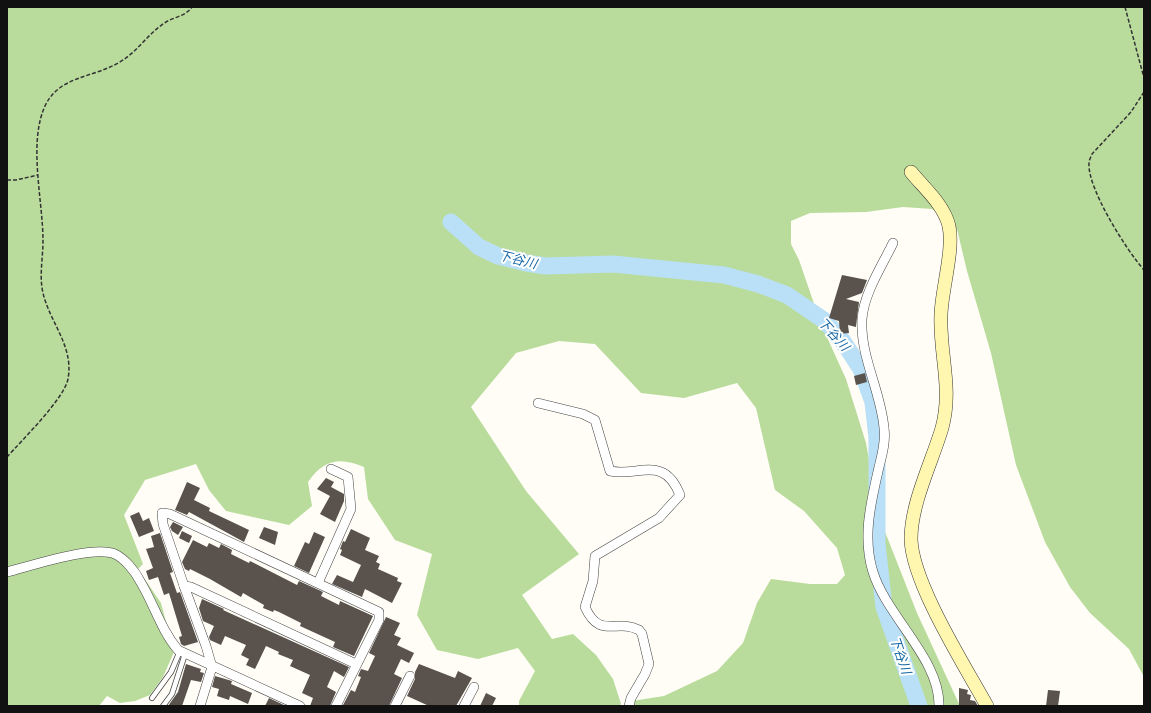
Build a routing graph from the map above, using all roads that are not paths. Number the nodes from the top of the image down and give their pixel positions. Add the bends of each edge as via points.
1 (911, 172) dead end
2 (893, 243) dead end
3 (538, 403) dead end
4 (331, 469) dead end
5 (7, 572) edge
6 (318, 583) junction
7 (184, 586) junction
8 (183, 653) junction
9 (356, 664) junction
10 (212, 667) junction
11 (410, 676) dead end
12 (474, 687) dead end
13 (152, 698) dead end
14 (163, 706) edge
15 (200, 706) edge
16 (300, 706) edge
17 (336, 706) edge
18 (395, 706) edge
19 (464, 706) edge
20 (629, 706) edge
21 (939, 706) edge
22 (987, 706) edge

1 - 22 street via 945,215 950,237 940,335 947,403 915,512 911,538 920,575 935,610
2 - 21 street via 869,293 862,317 862,341 884,429 884,445 869,509 868,548 881,593 916,644 935,680 940,697
3 - 20 street via 583,414 594,420 610,471 654,469 670,480 680,495 659,518 596,556 593,581 585,607 587,613 597,625 607,628 626,626 639,630 649,664
4 - 6 street via 348,477 350,509
5 - 8 street via 78,554 115,554 128,565 140,581 168,638
6 - 7 street via 170,514 162,513
6 - 9 street via 379,612 379,620
7 - 9 street
7 - 10 street
8 - 10 street
8 - 13 lane
8 - 14 lane via 172,694
9 - 17 street
10 - 15 street
10 - 16 street
11 - 18 street
12 - 19 street

